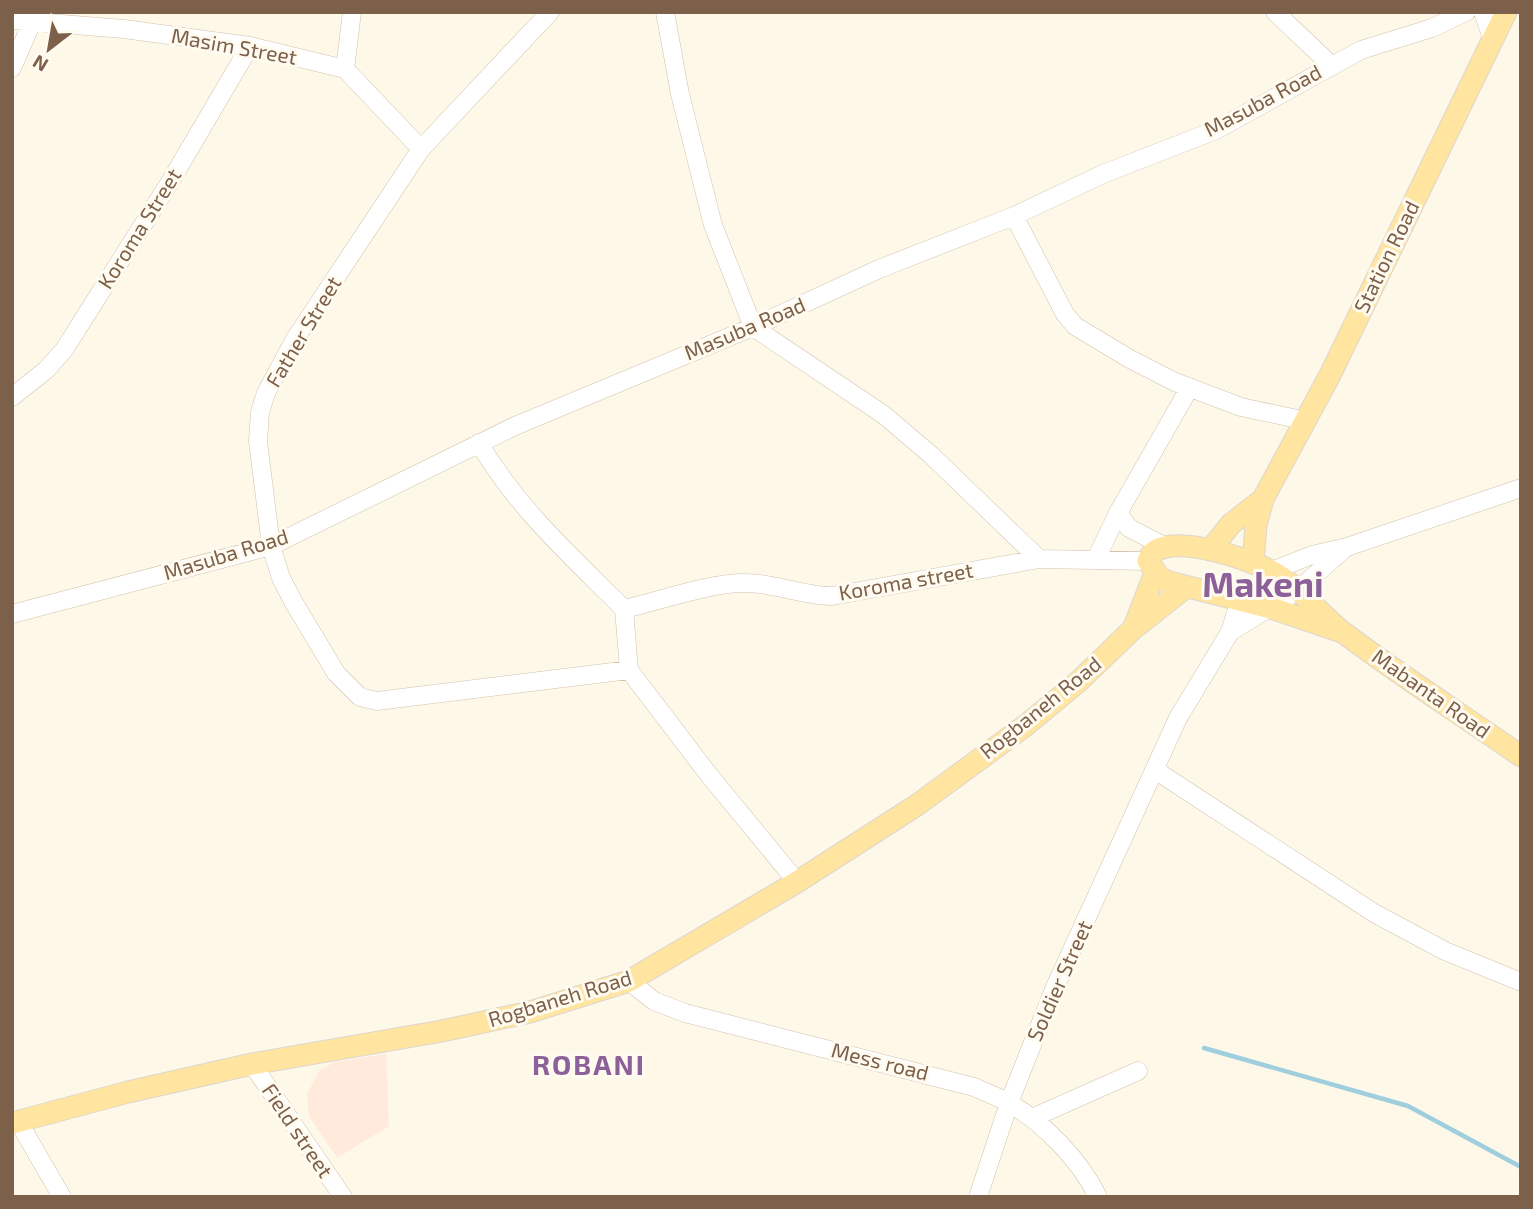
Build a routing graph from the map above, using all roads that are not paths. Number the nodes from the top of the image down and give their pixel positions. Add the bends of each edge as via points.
1 (352, 12) edge
2 (550, 12) edge
3 (665, 12) edge
4 (1275, 12) edge
5 (1466, 12) edge
6 (1483, 12) edge
7 (1506, 12) edge
8 (12, 20) edge
9 (33, 20) junction
10 (1492, 38) junction
11 (250, 46) junction
12 (1331, 65) junction
13 (12, 68) edge
14 (345, 69) junction
15 (421, 149) junction
16 (1014, 216) junction
17 (753, 327) junction
18 (1190, 387) junction
19 (12, 397) edge
20 (1307, 421) junction
21 (479, 443) junction
22 (1521, 488) edge
23 (1263, 499) junction
24 (1118, 513) junction
25 (271, 546) junction
26 (1164, 546) junction
27 (1347, 547) junction
28 (1210, 550) junction
29 (1039, 559) junction
30 (1096, 559) junction
31 (1151, 567) junction
32 (1263, 567) junction
33 (1185, 588) junction
34 (1298, 590) junction
35 (1240, 600) junction
36 (1271, 608) junction
37 (625, 609) junction
38 (12, 614) edge
39 (1133, 629) junction
40 (1230, 632) junction
41 (1342, 632) junction
42 (629, 670) junction
43 (1521, 756) edge
44 (1155, 770) junction
45 (797, 882) junction
46 (629, 981) junction
47 (1521, 982) edge
48 (252, 1064) junction
49 (1138, 1071) dead end
50 (1009, 1102) junction
51 (1032, 1118) junction
52 (15, 1122) edge
53 (62, 1197) edge
54 (342, 1197) edge
55 (978, 1197) edge
56 (1098, 1197) edge

1 - 14 street
2 - 15 street, Father Street
3 - 17 street via 713,225
4 - 12 street
5 - 12 street, Masuba Road
6 - 10 street
7 - 10 main road, Station Road
8 - 9 street, Masim Street
9 - 11 street, Masim Street
9 - 13 street
10 - 20 main road, Station Road
11 - 14 street, Masim Street
11 - 19 street, Koroma Street via 64,351
12 - 16 street, Masuba Road via 1216,130 1102,174
14 - 15 street
15 - 25 street, Father Street via 295,339 266,393 257,426
16 - 17 street, Masuba Road via 879,269
16 - 18 street via 1070,321 1130,359
17 - 21 street, Masuba Road
17 - 29 street via 884,415
18 - 20 street via 1241,407
18 - 24 street
20 - 23 main road, Station Road
21 - 25 street, Masuba Road
21 - 37 street via 544,531
22 - 27 street
23 - 28 main road, Station Road via 1231,524
23 - 32 main road, Station Road via 1256,525
24 - 26 street via 1129,528
24 - 30 street
25 - 38 street, Masuba Road
25 - 42 street, Father Street via 293,603 336,673 360,697 377,701
26 - 28 main road
26 - 31 main road via 1153,551
27 - 32 street
27 - 34 street, Soldier Street
28 - 32 main road
29 - 30 street, Koroma street
29 - 37 street, Koroma street via 832,596 756,583 730,584
30 - 31 street, Koroma street
31 - 33 main road via 1163,580
31 - 39 main road
32 - 34 main road
33 - 35 main road
33 - 39 main road, Rogbaneh Road
34 - 36 street, Soldier Street
34 - 41 main road
35 - 36 main road
35 - 40 street, Soldier Street
36 - 40 street, Soldier Street
36 - 41 main road
37 - 42 street
39 - 45 main road, Rogbaneh Road via 1025,726 917,805
40 - 44 street, Soldier Street via 1178,719
41 - 43 main road, Mabanta Road
42 - 45 street
44 - 47 street via 1374,913 1445,951
44 - 50 street, Soldier Street via 1055,986
45 - 46 main road, Rogbaneh Road
46 - 48 main road, Rogbaneh Road via 530,1012
46 - 50 street, Mess road via 654,1001 685,1013 922,1072
48 - 52 main road, Rogbaneh Road
48 - 54 street, Field street
49 - 51 street
50 - 51 street, Mess road
50 - 55 street, Soldier Street
51 - 56 street, Mess road via 1088,1177
52 - 53 street

